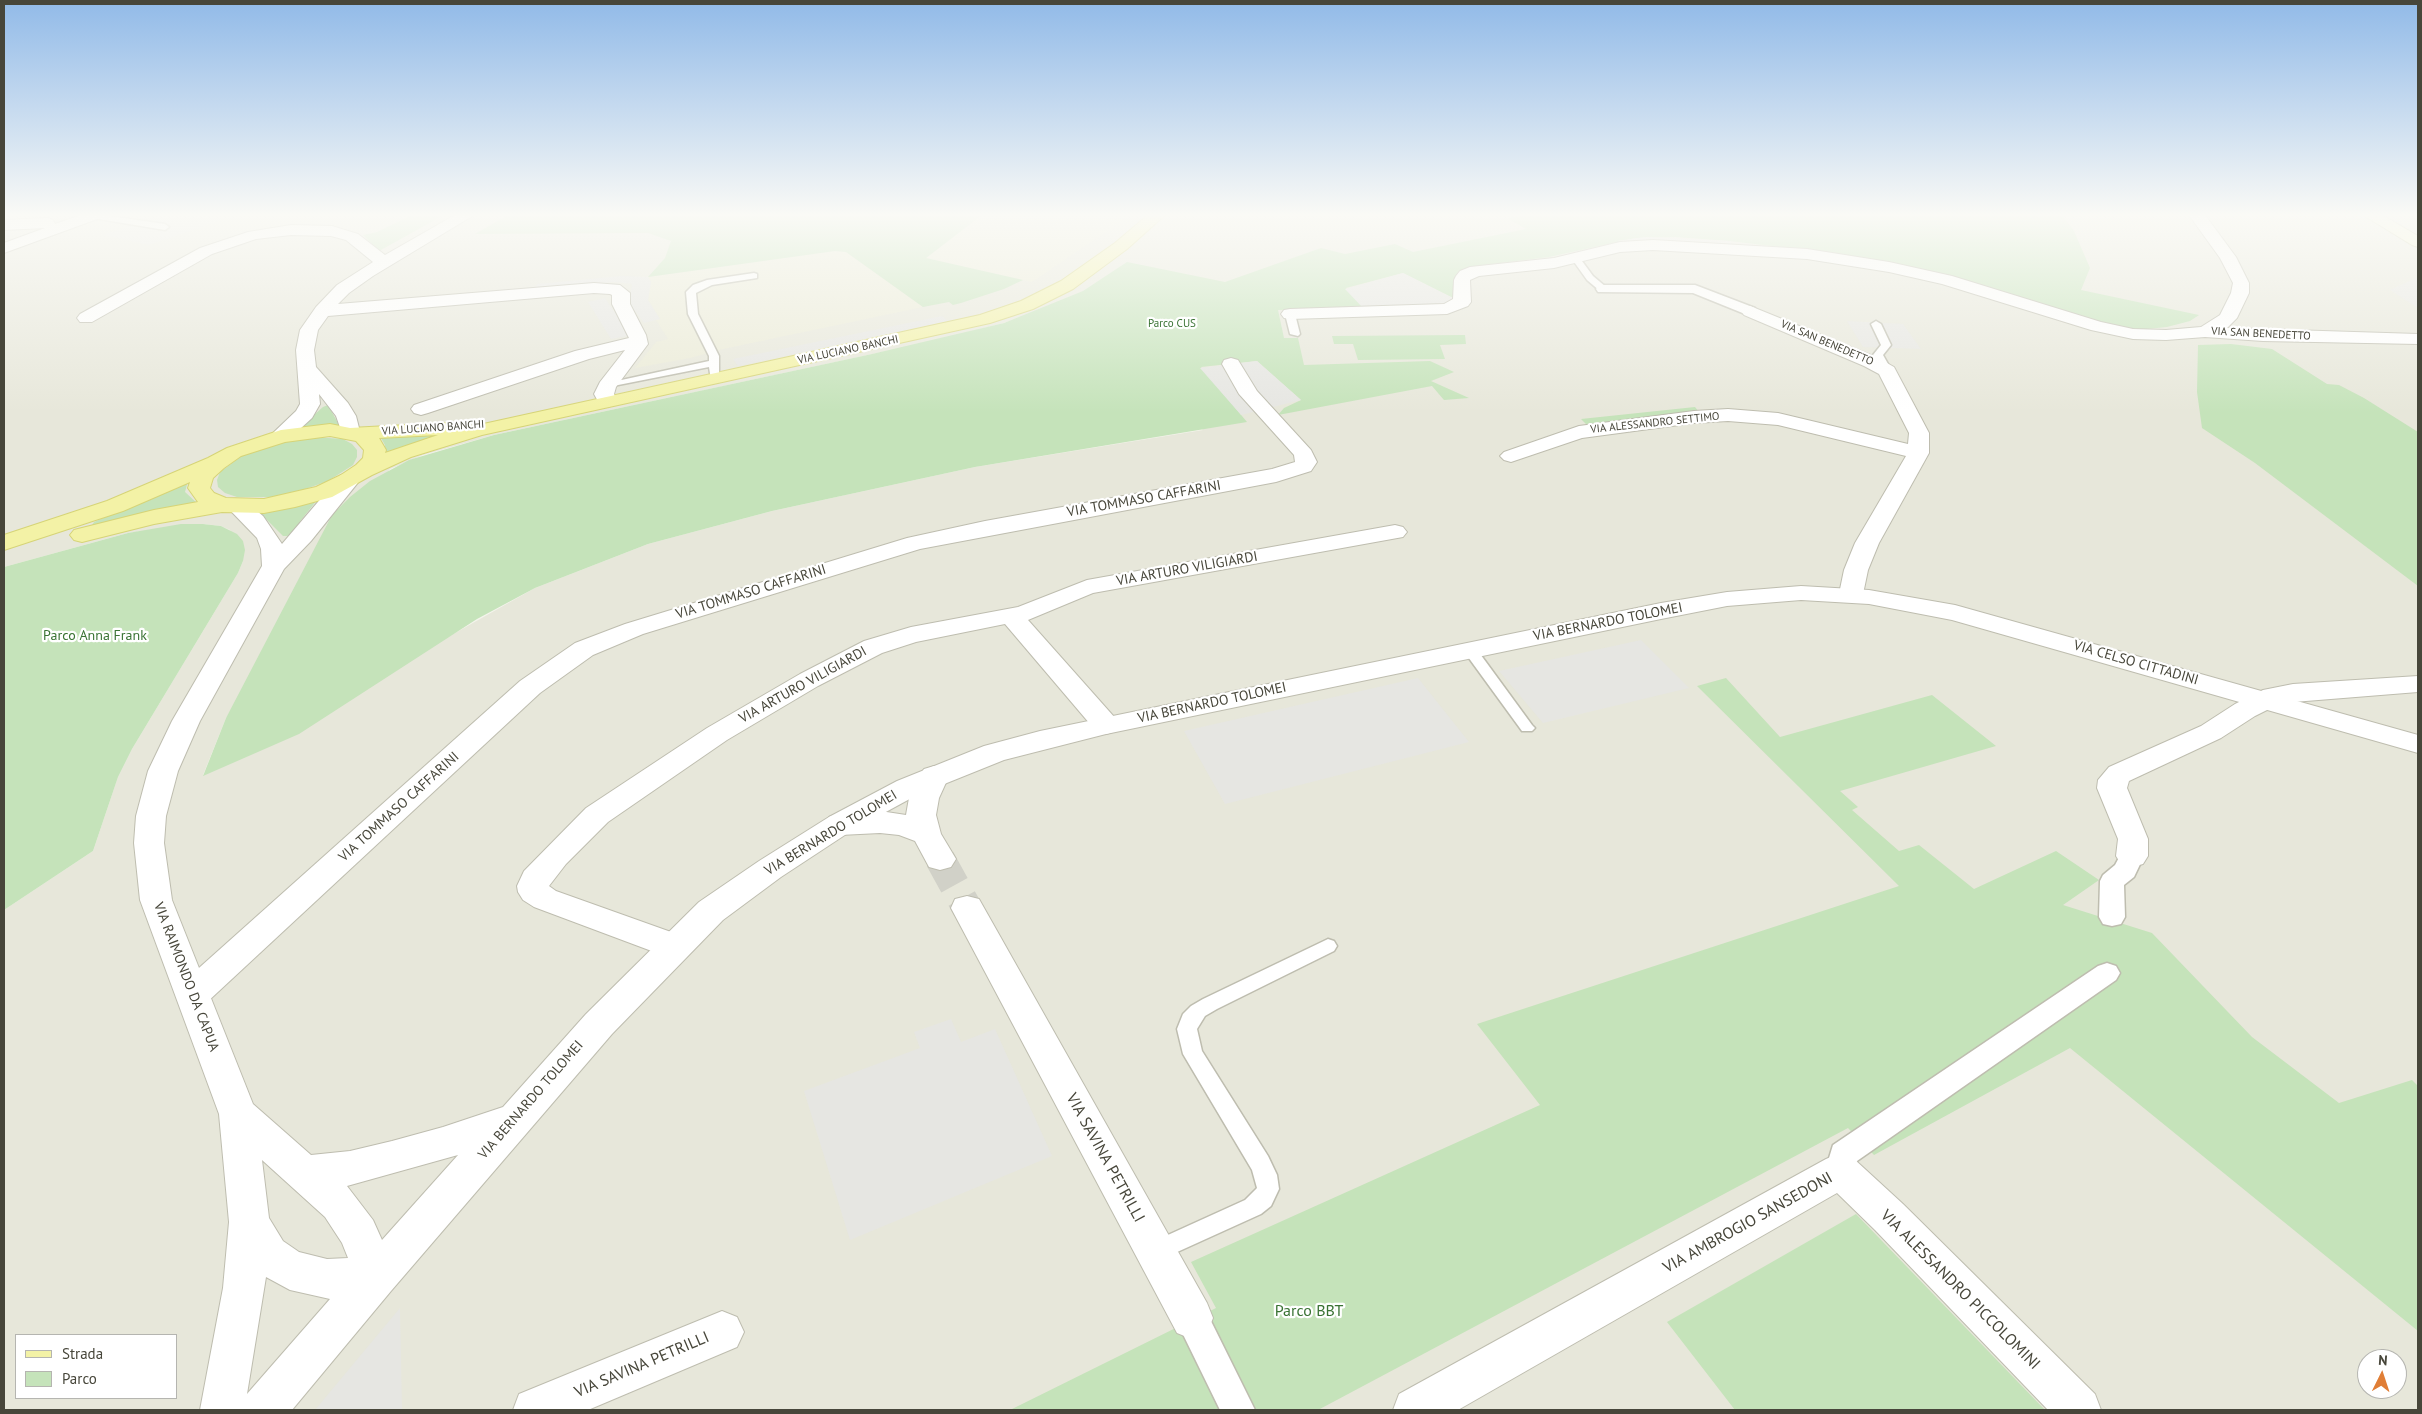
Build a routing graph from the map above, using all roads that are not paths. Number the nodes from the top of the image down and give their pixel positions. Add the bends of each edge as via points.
1 (152, 281) edge
2 (355, 281) edge
3 (717, 281) edge
4 (1073, 281) edge
5 (1462, 281) edge
6 (1593, 281) edge
7 (1947, 281) edge
8 (2240, 281) edge
9 (1603, 290) joint
10 (322, 310) junction
11 (1750, 310) joint
12 (1290, 314) joint
13 (86, 318) dead end
14 (1876, 324) dead end
15 (2204, 332) junction
16 (1294, 334) dead end
17 (2418, 340) edge
18 (639, 341) junction
19 (1231, 364) dead end
20 (309, 371) junction
21 (715, 371) junction
22 (1887, 371) junction
23 (607, 394) junction
24 (421, 409) dead end
25 (512, 421) junction
26 (352, 433) junction
27 (280, 436) junction
28 (1918, 453) junction
29 (1512, 456) dead end
30 (216, 463) junction
31 (356, 475) junction
32 (230, 505) junction
33 (1395, 532) dead end
34 (4, 543) edge
35 (4, 557) edge
36 (274, 566) junction
37 (1851, 594) junction
38 (1011, 616) junction
39 (1470, 650) junction
40 (2418, 684) edge
41 (2263, 700) junction
42 (1106, 724) junction
43 (1526, 728) dead end
44 (2415, 741) edge
45 (934, 776) junction
46 (840, 824) junction
47 (2132, 856) joint
48 (967, 908) tunnel mouth
49 (2112, 917) dead end
50 (674, 946) junction
51 (1328, 946) dead end
52 (2107, 973) dead end
53 (193, 994) junction
54 (238, 1114) junction
55 (516, 1118) junction
56 (1840, 1171) junction
57 (306, 1173) junction
58 (249, 1222) junction
59 (1156, 1251) junction
60 (376, 1277) junction
61 (1192, 1318) joint
62 (722, 1332) dead end
63 (222, 1410) edge
64 (262, 1410) edge
65 (535, 1410) edge
66 (1238, 1410) edge
67 (1414, 1410) edge
68 (2079, 1410) edge

1 - 13 street
2 - 10 street
3 - 21 lane via 696,287 691,292 693,314 713,352
4 - 21 main road, VIA LUCIANO BANCHI via 1027,305 941,330
5 - 12 street, VIA SAN BENEDETTO via 1462,302 1446,308
6 - 9 lane, VIA SAN BENEDETTO
7 - 15 street, VIA SAN BENEDETTO via 2116,331 2157,335
8 - 15 street via 2240,293 2228,318 2220,326
9 - 11 street, VIA SAN BENEDETTO via 1695,289
10 - 18 street via 605,288 621,293 623,308
10 - 20 street via 307,337 305,357
11 - 22 street, VIA SAN BENEDETTO
12 - 16 lane
14 - 22 lane, VIA SAN BENEDETTO via 1886,346 1878,355
15 - 17 street, VIA SAN BENEDETTO
18 - 23 street via 636,352
18 - 24 street via 582,355
19 - 53 street, VIA TOMMASO CAFFARINI via 1245,390 1304,454 1306,462 1303,466 1276,475 937,542 843,564 600,642 570,657 530,687
20 - 26 street via 338,403
20 - 27 street via 311,399 308,409
21 - 23 main road, VIA LUCIANO BANCHI
22 - 28 street, VIA SAN BENEDETTO via 1919,433
23 - 25 main road, VIA LUCIANO BANCHI
25 - 26 main road, VIA LUCIANO BANCHI via 440,429
25 - 31 main road, VIA LUCIANO BANCHI via 447,438
26 - 27 main road, VIA LUCIANO BANCHI via 330,430
26 - 31 main road, VIA LUCIANO BANCHI via 371,442 375,450 373,459
27 - 30 main road, VIA LUCIANO BANCHI via 234,452
28 - 29 street, VIA ALESSANDRO SETTIMO via 1778,419 1728,416 1579,432
28 - 37 street via 1867,543
30 - 32 main road, VIA LUCIANO BANCHI via 202,476 199,488 206,498
30 - 34 main road via 107,509
31 - 32 main road, VIA LUCIANO BANCHI via 324,492 295,500 264,506
31 - 36 street, VIA RAIMONDO DA CAPUA
32 - 35 main road via 134,521
32 - 36 street via 255,521 268,537
33 - 38 street, VIA ARTURO VILIGIARDI via 1087,587 1043,607
36 - 53 street, VIA RAIMONDO DA CAPUA via 182,730 163,771 151,816 149,842 156,900
37 - 39 street, VIA BERNARDO TOLOMEI via 1777,594 1719,601
37 - 41 street, VIA CELSO CITTADINI via 1993,622
38 - 42 street
38 - 50 street, VIA ARTURO VILIGIARDI via 927,631 872,647 808,680 709,739 597,816 535,879 534,892 545,899
39 - 42 street, VIA BERNARDO TOLOMEI
39 - 43 lane
40 - 41 street via 2293,692
41 - 44 street, VIA CELSO CITTADINI
41 - 47 street via 2220,728 2116,777 2112,784 2113,793 2133,839
42 - 45 street, VIA BERNARDO TOLOMEI via 1026,744
45 - 46 street, VIA BERNARDO TOLOMEI
45 - 46 street via 921,806 922,824 933,846 904,825 880,822
46 - 50 street, VIA BERNARDO TOLOMEI via 731,896
47 - 49 street via 2125,870 2112,881
48 - 59 street, VIA SAVINA PETRILLI
50 - 55 street, VIA BERNARDO TOLOMEI
51 - 59 lane via 1210,1004 1190,1020 1187,1029 1193,1054 1260,1163 1268,1189 1264,1199 1253,1208
52 - 56 street, VIA AMBROGIO SANSEDONI via 1844,1154
53 - 54 street, VIA RAIMONDO DA CAPUA
54 - 57 street, VIA RAIMONDO DA CAPUA
54 - 58 street, VIA RAIMONDO DA CAPUA
55 - 57 street via 392,1158 350,1168
55 - 60 street, VIA BERNARDO TOLOMEI
56 - 67 street, VIA AMBROGIO SANSEDONI
56 - 68 street, VIA ALESSANDRO PICCOLOMINI
57 - 60 street, VIA RAIMONDO DA CAPUA via 340,1204 351,1219
58 - 60 street, VIA RAIMONDO DA CAPUA via 268,1255 290,1270 327,1278
58 - 63 street, VIA RAIMONDO DA CAPUA via 244,1288
59 - 61 street, VIA SAVINA PETRILLI
60 - 64 street, VIA BERNARDO TOLOMEI
61 - 66 street, VIA SAVINA PETRILLI
62 - 65 street, VIA SAVINA PETRILLI

